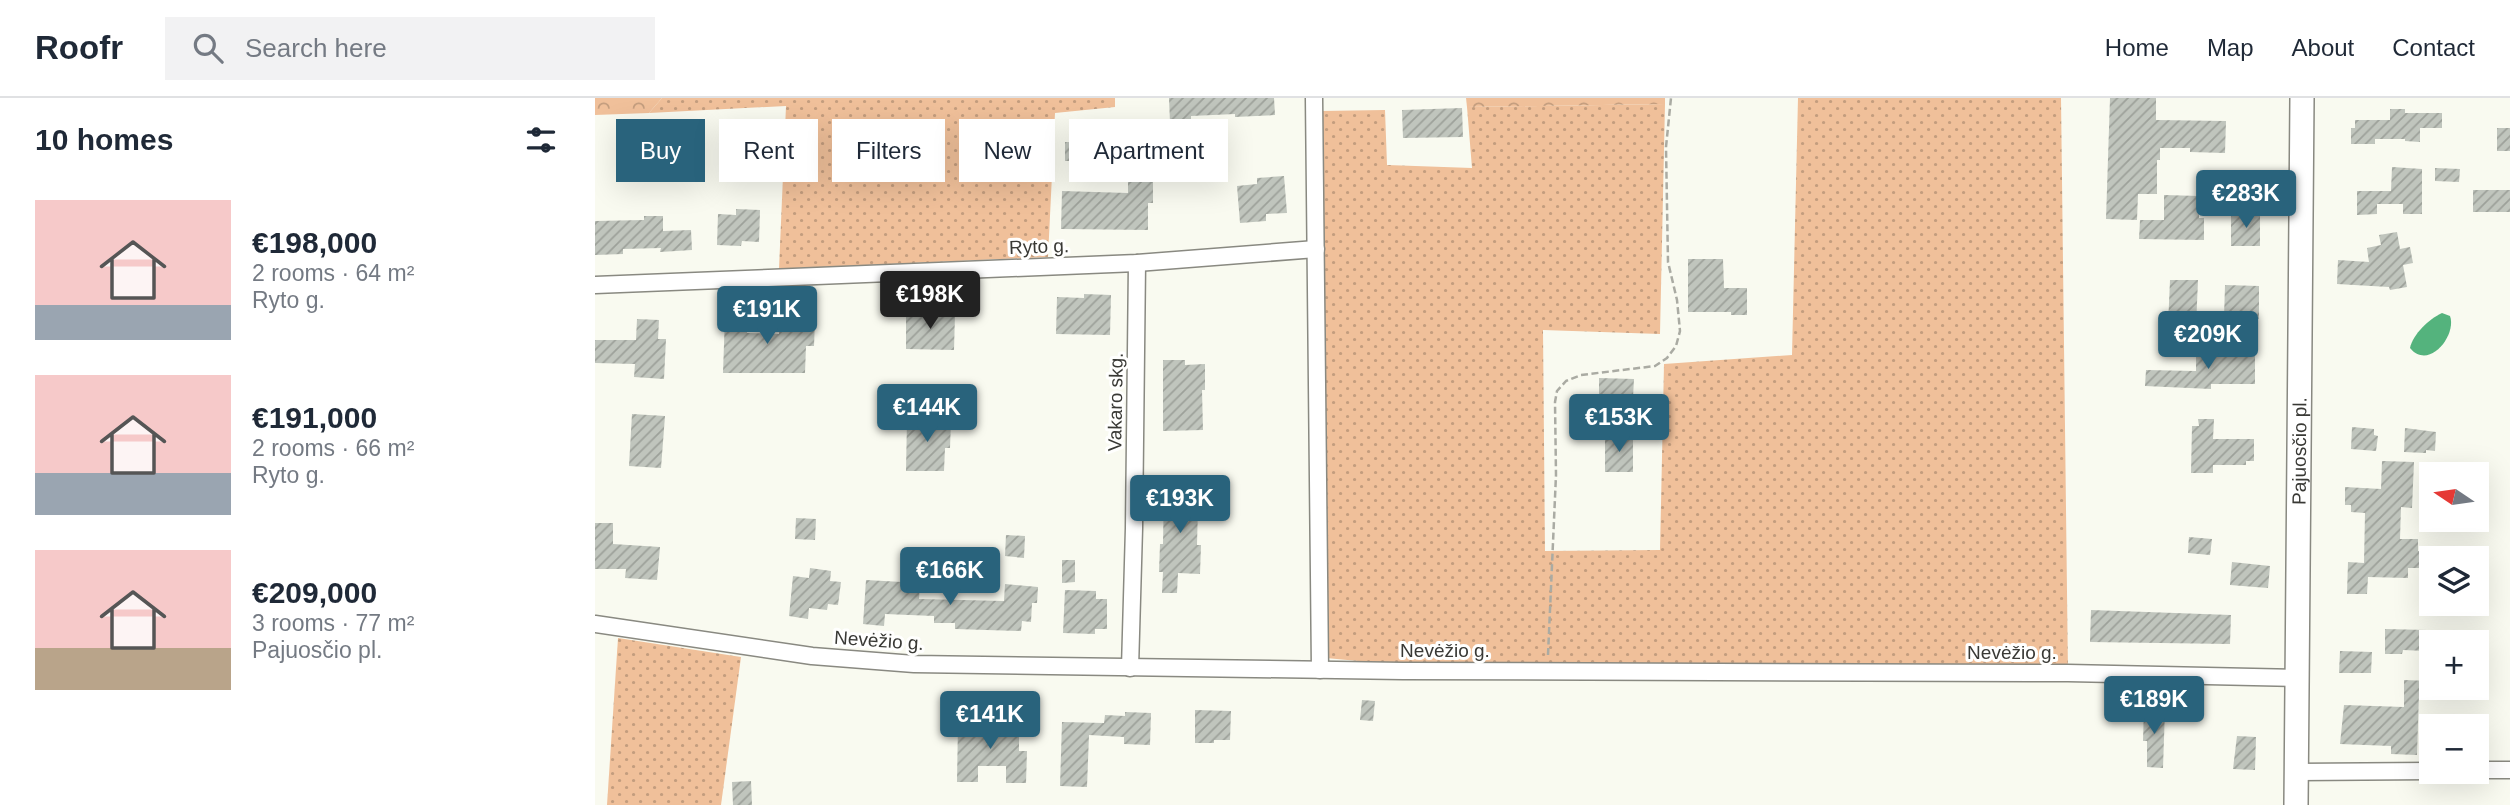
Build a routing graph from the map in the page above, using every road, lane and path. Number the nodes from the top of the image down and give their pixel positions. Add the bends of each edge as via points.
1 (1314, 98) edge
2 (1671, 98) edge
3 (2302, 98) edge
4 (1316, 249) junction
5 (1137, 263) junction
6 (595, 285) edge
7 (595, 624) edge
8 (1129, 668) junction
9 (1320, 670) junction
10 (1547, 672) junction
11 (2297, 678) junction
12 (2489, 770) edge
13 (2510, 770) edge
14 (2419, 771) edge
15 (2297, 772) junction
16 (2296, 805) edge

1 - 4 street
2 - 10 path via 1666,147 1668,262 1681,331 1676,346 1655,366 1581,375 1557,391
3 - 11 main road, Pajuosčio pl.
4 - 5 street, Ryto g.
4 - 9 street
5 - 6 street, Ryto g.
5 - 8 street, Vakaro skg.
7 - 8 street, Nevėžio g. via 859,661
8 - 9 street, Nevėžio g.
9 - 10 street, Nevėžio g.
10 - 11 street, Nevėžio g.
11 - 15 main road, Pajuosčio pl.
12 - 13 street
14 - 15 street
15 - 16 main road, Pajuosčio pl.

